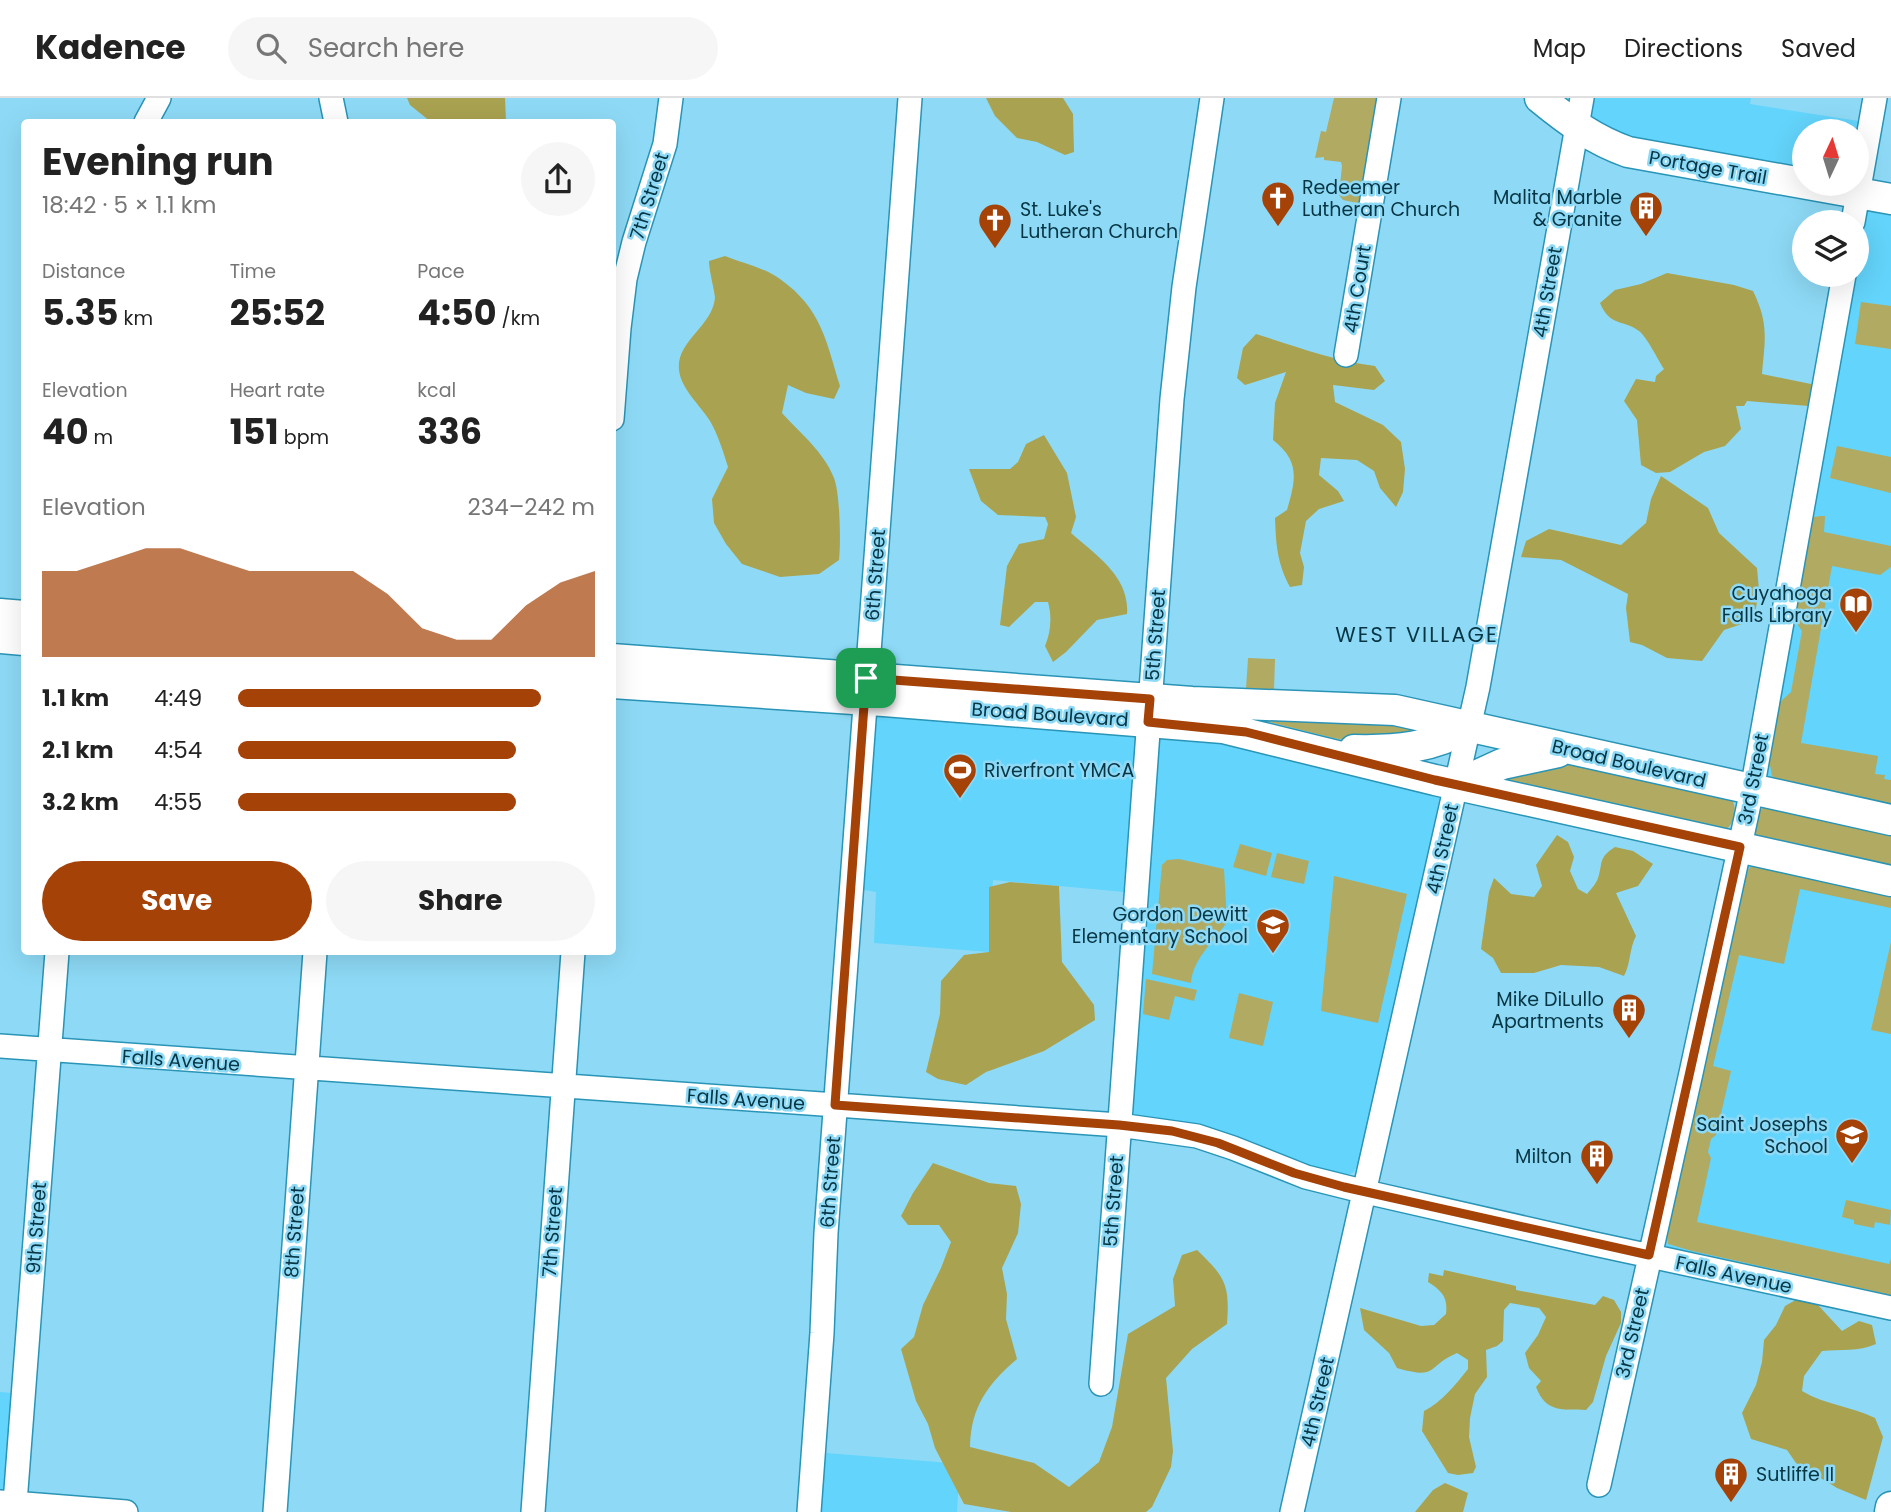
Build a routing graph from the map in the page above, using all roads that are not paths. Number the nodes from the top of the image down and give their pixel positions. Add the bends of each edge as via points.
1 (159, 98) edge
2 (331, 98) edge
3 (671, 98) edge
4 (910, 98) edge
5 (1212, 98) edge
6 (1389, 98) edge
7 (1540, 98) edge
8 (1582, 98) edge
9 (1875, 98) edge
10 (148, 119) edge
11 (335, 119) edge
12 (1578, 129) junction
13 (1891, 199) edge
14 (1856, 208) edge
15 (1842, 287) edge
16 (1346, 355) dead end
17 (616, 367) edge
18 (0, 614) edge
19 (21, 616) edge
20 (0, 638) edge
21 (21, 640) edge
22 (616, 659) edge
23 (616, 684) edge
24 (865, 689) junction
25 (1149, 710) junction
26 (1469, 726) junction
27 (1304, 748) junction
28 (1573, 750) junction
29 (1456, 785) junction
30 (1752, 790) junction
31 (1891, 820) edge
32 (1740, 847) junction
33 (1891, 881) edge
34 (57, 955) edge
35 (315, 955) edge
36 (573, 955) edge
37 (0, 1046) edge
38 (49, 1050) junction
39 (306, 1069) junction
40 (564, 1087) junction
41 (835, 1105) junction
42 (1119, 1125) junction
43 (1366, 1192) junction
44 (1649, 1255) junction
45 (1891, 1308) edge
46 (1101, 1384) dead end
47 (1599, 1485) dead end
48 (15, 1505) edge
49 (126, 1512) edge
50 (275, 1512) edge
51 (533, 1512) edge
52 (809, 1512) edge
53 (1292, 1512) edge

1 - 10 street
2 - 11 street
3 - 17 street, 7th Street via 665,144 625,279
4 - 24 street, 6th Street
5 - 25 street, 5th Street via 1177,342
6 - 16 street, 4th Court
7 - 12 main road, Portage Trail
8 - 12 street, 4th Street
9 - 14 street
12 - 14 main road, Portage Trail via 1653,159
12 - 26 street, 4th Street
13 - 14 main road, Portage Trail
15 - 30 street, 3rd Street
18 - 19 main road
20 - 21 main road
22 - 24 main road, Broad Boulevard
23 - 24 main road, Broad Boulevard
24 - 25 main road, Broad Boulevard
24 - 41 street, 6th Street
25 - 26 main road, Broad Boulevard via 1384,709
25 - 27 main road, Broad Boulevard
25 - 42 street, 5th Street
26 - 27 main road via 1439,742 1407,748
26 - 28 main road, Broad Boulevard
26 - 29 street, 4th Street
27 - 29 main road, Broad Boulevard
28 - 29 main road via 1511,761
28 - 30 main road, Broad Boulevard
29 - 32 main road, Broad Boulevard
29 - 43 street, 4th Street
30 - 31 main road, Broad Boulevard
30 - 32 street, 3rd Street
32 - 33 main road, Broad Boulevard
32 - 44 street, 3rd Street
34 - 38 street, 9th Street
35 - 39 street, 8th Street
36 - 40 street, 7th Street
37 - 38 street, Falls Avenue
38 - 39 street, Falls Avenue
38 - 48 street, 9th Street
39 - 40 street, Falls Avenue
39 - 50 street, 8th Street
40 - 41 street, Falls Avenue
40 - 51 street, 7th Street
41 - 42 street, Falls Avenue
41 - 52 street, 6th Street
42 - 43 street, Falls Avenue via 1196,1136 1294,1173
42 - 46 street, 5th Street
43 - 44 street, Falls Avenue
43 - 53 street, 4th Street
44 - 45 street, Falls Avenue
44 - 47 street, 3rd Street
48 - 49 street

